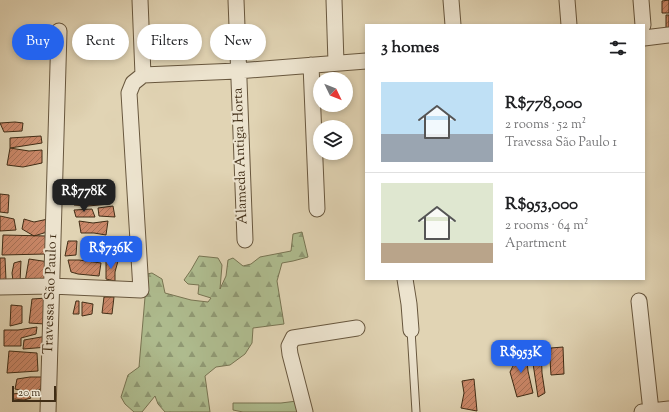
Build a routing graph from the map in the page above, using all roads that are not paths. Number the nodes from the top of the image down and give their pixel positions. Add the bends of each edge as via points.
1 (140, 0) edge
2 (236, 0) edge
3 (334, 0) edge
4 (451, 0) edge
5 (567, 0) edge
6 (641, 0) edge
7 (452, 24) edge
8 (569, 24) edge
9 (643, 24) edge
10 (669, 35) edge
11 (645, 38) edge
12 (58, 60) edge
13 (365, 61) edge
14 (336, 63) junction
15 (311, 65) junction
16 (237, 71) junction
17 (143, 75) junction
18 (317, 209) dead end
19 (245, 240) dead end
20 (404, 280) edge
21 (51, 286) junction
22 (0, 287) edge
23 (639, 301) dead end
24 (357, 328) dead end
25 (411, 330) joint
26 (669, 409) edge
27 (646, 411) edge
28 (48, 412) edge
29 (305, 412) edge
30 (416, 412) edge

1 - 17 street
2 - 16 street, Alameda Antiga Horta
3 - 14 street
4 - 7 street
5 - 8 street
6 - 9 street
10 - 11 street
12 - 21 street, Travessa São Paulo 1
13 - 14 street
14 - 15 street
15 - 16 street
15 - 18 street
16 - 17 street
16 - 19 street, Alameda Antiga Horta
17 - 21 street via 134,82 129,93 141,290
20 - 25 street
21 - 22 street
21 - 28 street, Travessa São Paulo 1
23 - 27 street
24 - 29 street via 293,338 290,342 290,354
25 - 30 lane
26 - 27 street

